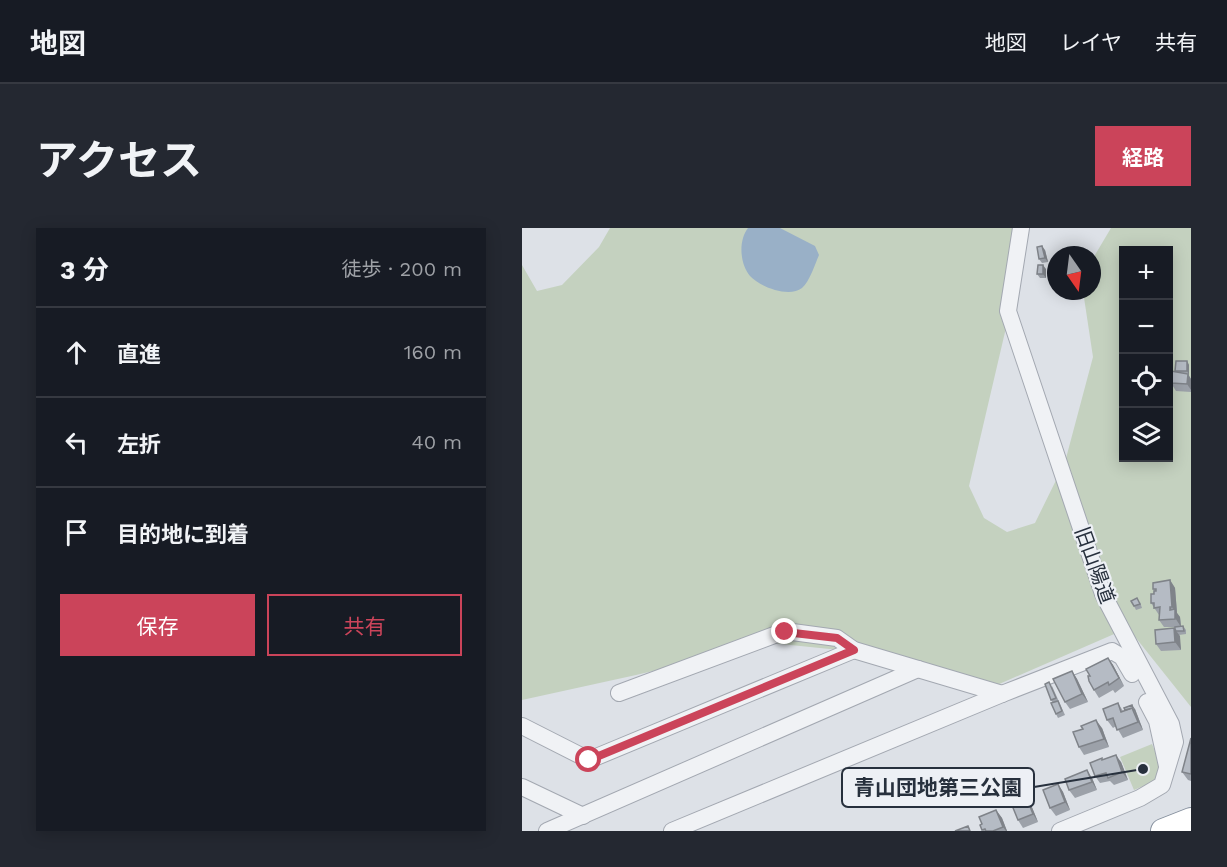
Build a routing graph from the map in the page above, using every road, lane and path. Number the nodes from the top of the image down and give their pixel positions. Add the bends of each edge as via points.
1 (1022, 228) edge
2 (854, 650) junction
3 (918, 669) junction
4 (620, 693) dead end
5 (1002, 694) junction
6 (522, 726) edge
7 (1167, 766) junction
8 (522, 787) edge
9 (584, 816) junction
10 (547, 831) edge
11 (672, 831) edge
12 (1060, 831) edge

1 - 7 street, 旧山陽道 via 1008,311 1103,594 1171,724 1175,742
2 - 3 street
2 - 4 street via 837,638 785,632
2 - 6 street via 589,760
3 - 5 street
3 - 9 street
5 - 7 street via 1112,651 1122,657 1157,722
5 - 11 street
7 - 12 street, 旧山陽道 via 1162,785
8 - 9 street
9 - 10 street

